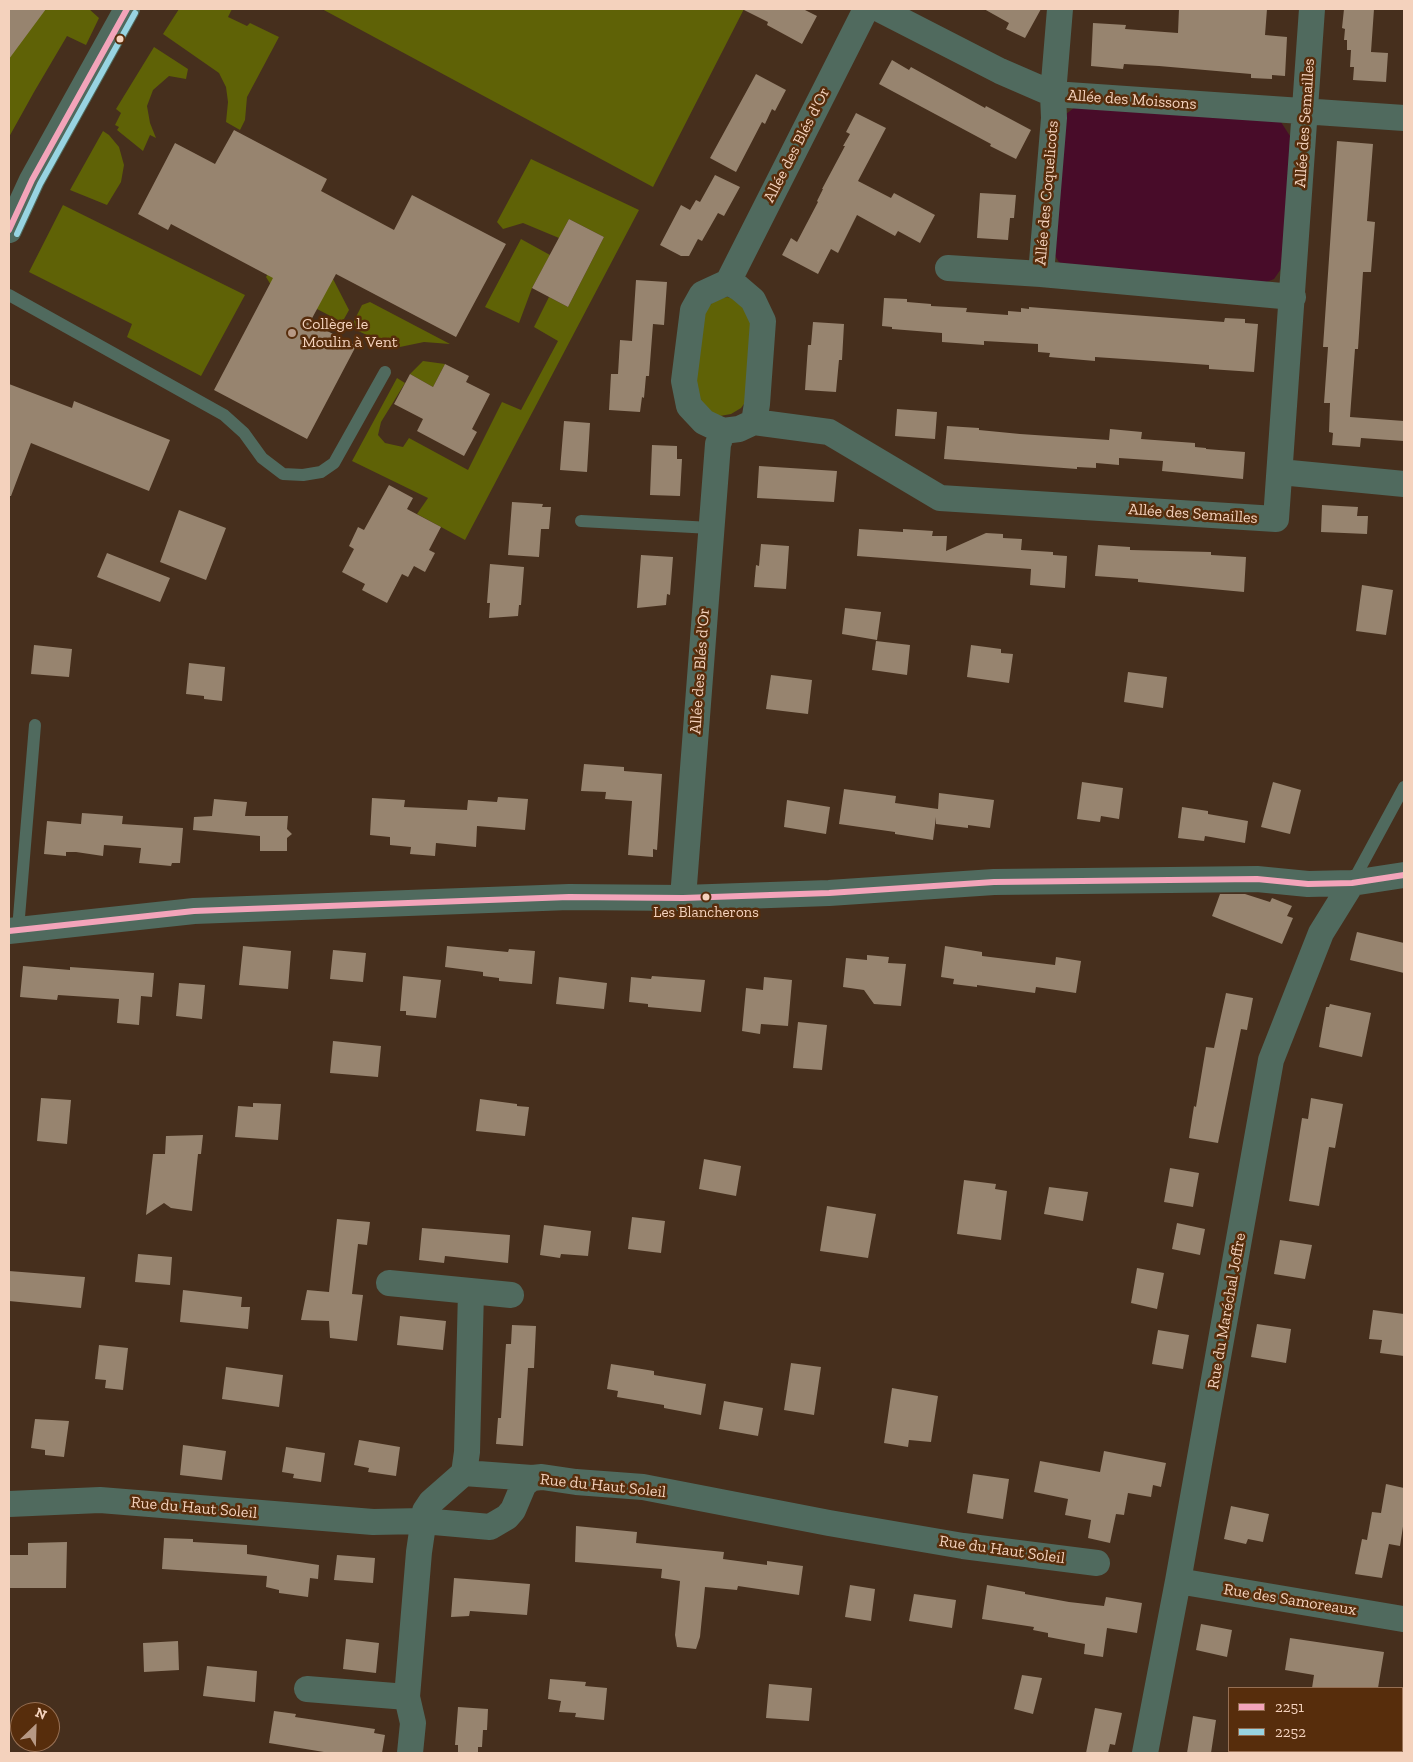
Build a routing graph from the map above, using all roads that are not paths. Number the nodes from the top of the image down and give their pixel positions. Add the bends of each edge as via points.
1 (127, 9) edge
2 (866, 9) edge
3 (879, 9) edge
4 (1060, 9) edge
5 (1312, 9) edge
6 (1053, 94) junction
7 (1306, 112) junction
8 (1404, 118) edge
9 (9, 230) edge
10 (948, 268) dead end
11 (1041, 274) junction
12 (728, 282) junction
13 (9, 295) edge
14 (1293, 297) junction
15 (385, 372) dead end
16 (754, 422) junction
17 (721, 437) junction
18 (1280, 472) junction
19 (1404, 484) edge
20 (581, 521) dead end
21 (711, 528) junction
22 (35, 725) dead end
23 (1404, 787) edge
24 (1404, 875) edge
25 (1352, 883) junction
26 (682, 898) junction
27 (14, 930) edge
28 (389, 1283) dead end
29 (471, 1291) junction
30 (511, 1295) dead end
31 (464, 1473) junction
32 (532, 1478) junction
33 (9, 1504) edge
34 (422, 1521) junction
35 (1097, 1562) dead end
36 (1178, 1581) junction
37 (1404, 1619) edge
38 (306, 1689) dead end
39 (407, 1697) junction
40 (410, 1753) edge
41 (1145, 1753) edge

1 - 9 street via 32,180
2 - 12 street, Allée des Blés d'Or
3 - 6 street, Allée des Moissons via 1000,71
4 - 6 street, Allée des Coquelicots
5 - 7 street, Allée des Semailles
6 - 7 street, Allée des Moissons
6 - 11 street, Allée des Coquelicots via 1054,118
7 - 8 street, Allée des Moissons
7 - 14 street, Allée des Semailles
10 - 11 street
11 - 14 street, Allée des Coquelicots
12 - 16 street via 753,300 763,321
12 - 17 street via 702,294 693,310 684,381 689,406
13 - 15 lane via 224,415 244,433 262,458 283,474 322,472 334,464
14 - 18 street, Allée des Semailles
16 - 17 street, Allée des Semailles
16 - 18 street, Allée des Semailles via 829,432 940,498 1276,519
17 - 21 street, Allée des Blés d'Or
18 - 19 street
20 - 21 lane
21 - 26 street, Allée des Blés d'Or
22 - 27 lane
23 - 25 lane
24 - 25 street
25 - 26 street via 1308,884 1257,879 994,882 829,893
25 - 36 street, Rue du Maréchal Joffre via 1321,933 1271,1060
26 - 27 street via 569,897 194,911
28 - 29 street
29 - 30 street
29 - 31 street
31 - 32 street, Rue du Haut Soleil
31 - 34 street via 431,1502
32 - 34 street, Rue du Haut Soleil via 524,1484 507,1517 490,1527
32 - 35 street, Rue du Haut Soleil via 542,1476 643,1487 963,1546
33 - 34 street, Rue du Haut Soleil via 100,1500 372,1522
34 - 39 street
36 - 37 street, Rue des Samoreaux
36 - 41 street, Rue du Maréchal Joffre
38 - 39 street
39 - 40 street via 413,1723

